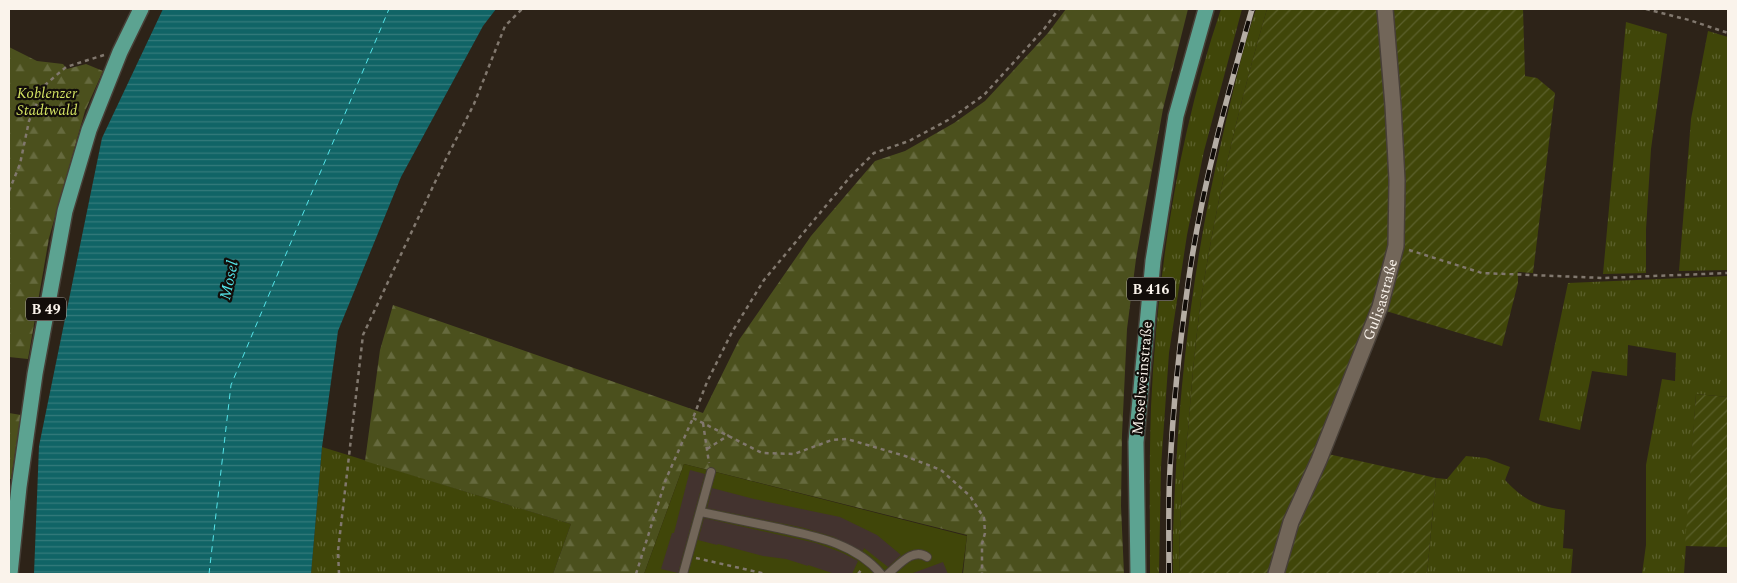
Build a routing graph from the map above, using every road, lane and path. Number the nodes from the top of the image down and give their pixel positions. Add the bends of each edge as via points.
1 (141, 9) edge
2 (522, 9) edge
3 (1059, 9) edge
4 (1206, 9) edge
5 (1385, 9) edge
6 (1646, 9) edge
7 (1728, 33) edge
8 (99, 58) dead end
9 (9, 192) edge
10 (1396, 246) junction
11 (1728, 274) edge
12 (693, 418) junction
13 (703, 423) junction
14 (729, 435) junction
15 (707, 450) junction
16 (711, 472) joint
17 (701, 512) junction
18 (688, 557) junction
19 (927, 557) dead end
20 (10, 574) edge
21 (339, 574) edge
22 (636, 574) edge
23 (683, 574) edge
24 (766, 574) edge
25 (882, 574) edge
26 (888, 574) edge
27 (982, 574) edge
28 (1138, 574) edge
29 (1276, 574) edge

1 - 20 main road, B 49 via 89,130 65,212 35,374
2 - 21 path via 505,26 474,104 363,335 338,551
3 - 12 path via 984,94 950,119 909,141 874,153 850,177 764,280 732,332
4 - 28 main road, Moselweinstraße / B 416 via 1176,116 1153,261 1136,442
5 - 10 street, Gulisastraße via 1397,180
6 - 7 path
8 - 9 path via 66,67 45,85 28,121 20,164
10 - 11 path via 1482,273 1604,278
10 - 29 street, Gulisastraße via 1380,307 1291,522
12 - 13 path
12 - 22 path via 666,479
13 - 14 path
13 - 15 path
14 - 15 path
14 - 27 path via 762,453 777,454 794,454 832,440 847,439 941,470 970,496 984,518
15 - 16 path
16 - 17 lane
17 - 18 lane
17 - 25 lane via 825,538 851,549
18 - 23 lane
18 - 24 path
19 - 26 lane via 922,554 910,556

